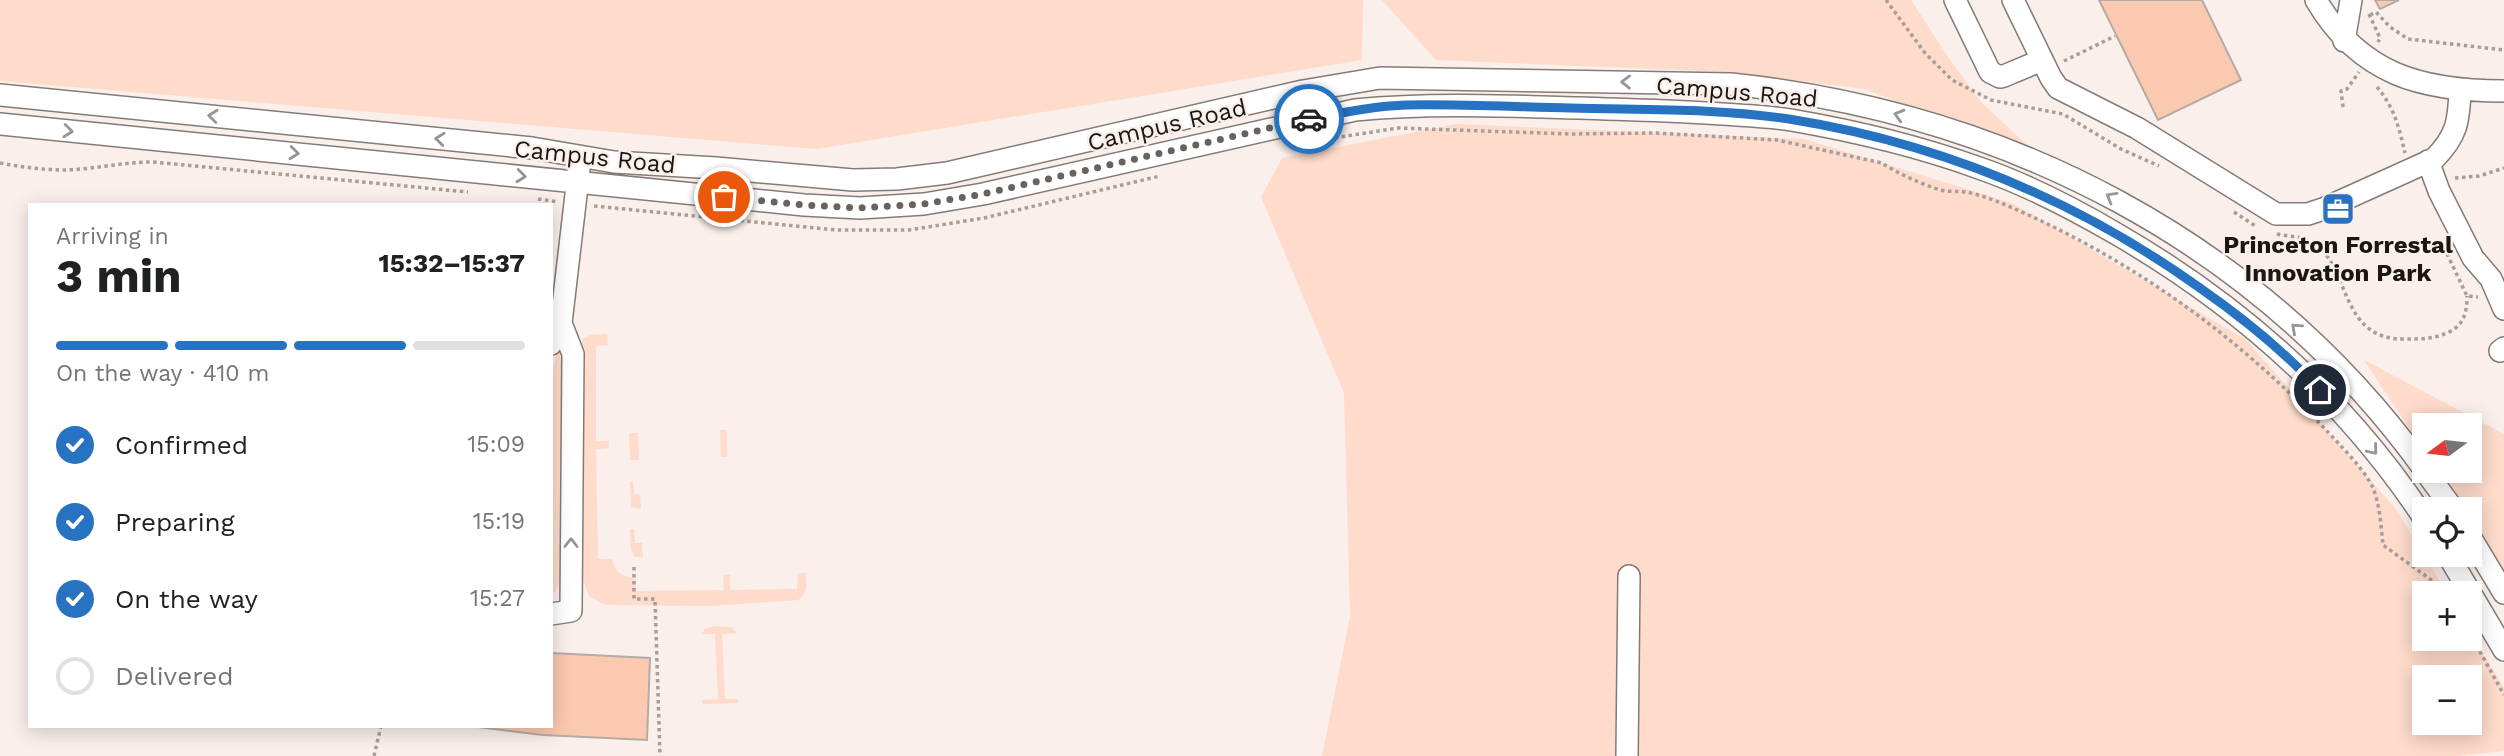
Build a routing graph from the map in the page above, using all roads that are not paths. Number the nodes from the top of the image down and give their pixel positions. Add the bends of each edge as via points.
1 (1955, 0) edge
2 (2012, 0) edge
3 (2316, 0) edge
4 (2351, 0) edge
5 (2344, 41) junction
6 (2042, 60) junction
7 (2460, 90) junction
8 (2504, 91) edge
9 (0, 95) edge
10 (0, 124) edge
11 (580, 156) junction
12 (2428, 161) junction
13 (578, 181) junction
14 (2504, 309) edge
15 (561, 323) junction
16 (553, 340) edge
17 (2412, 455) edge
18 (2412, 500) edge
19 (2482, 557) edge
20 (2455, 567) edge
21 (1629, 576) dead end
22 (2504, 593) edge
23 (561, 612) edge
24 (2504, 650) edge
25 (1627, 756) edge

1 - 6 street via 1990,72 2000,77
2 - 6 street
3 - 5 street
4 - 5 street
5 - 7 street via 2411,80
6 - 12 street via 2058,88 2067,94 2137,128 2276,214 2323,209
7 - 8 street
7 - 12 street via 2460,117 2454,134
11 -> 9 street, Campus Road
10 -> 13 street, Campus Road
11 - 13 street
17 -> 11 street, Campus Road via 2332,360 2238,279 2173,233 2095,188 2026,156 1859,103 1791,91 1731,84 1380,78 1303,91 947,173 897,179 853,180
12 - 14 street via 2473,258 2491,279
13 - 15 street
13 -> 18 street, Campus Road via 860,208 983,194 1368,108 1687,111 1788,119 1889,140 1980,168 2070,207 2159,258 2237,314 2302,371
15 - 16 street
23 -> 15 street via 573,354
19 - 22 street
20 - 24 street
21 - 25 street

